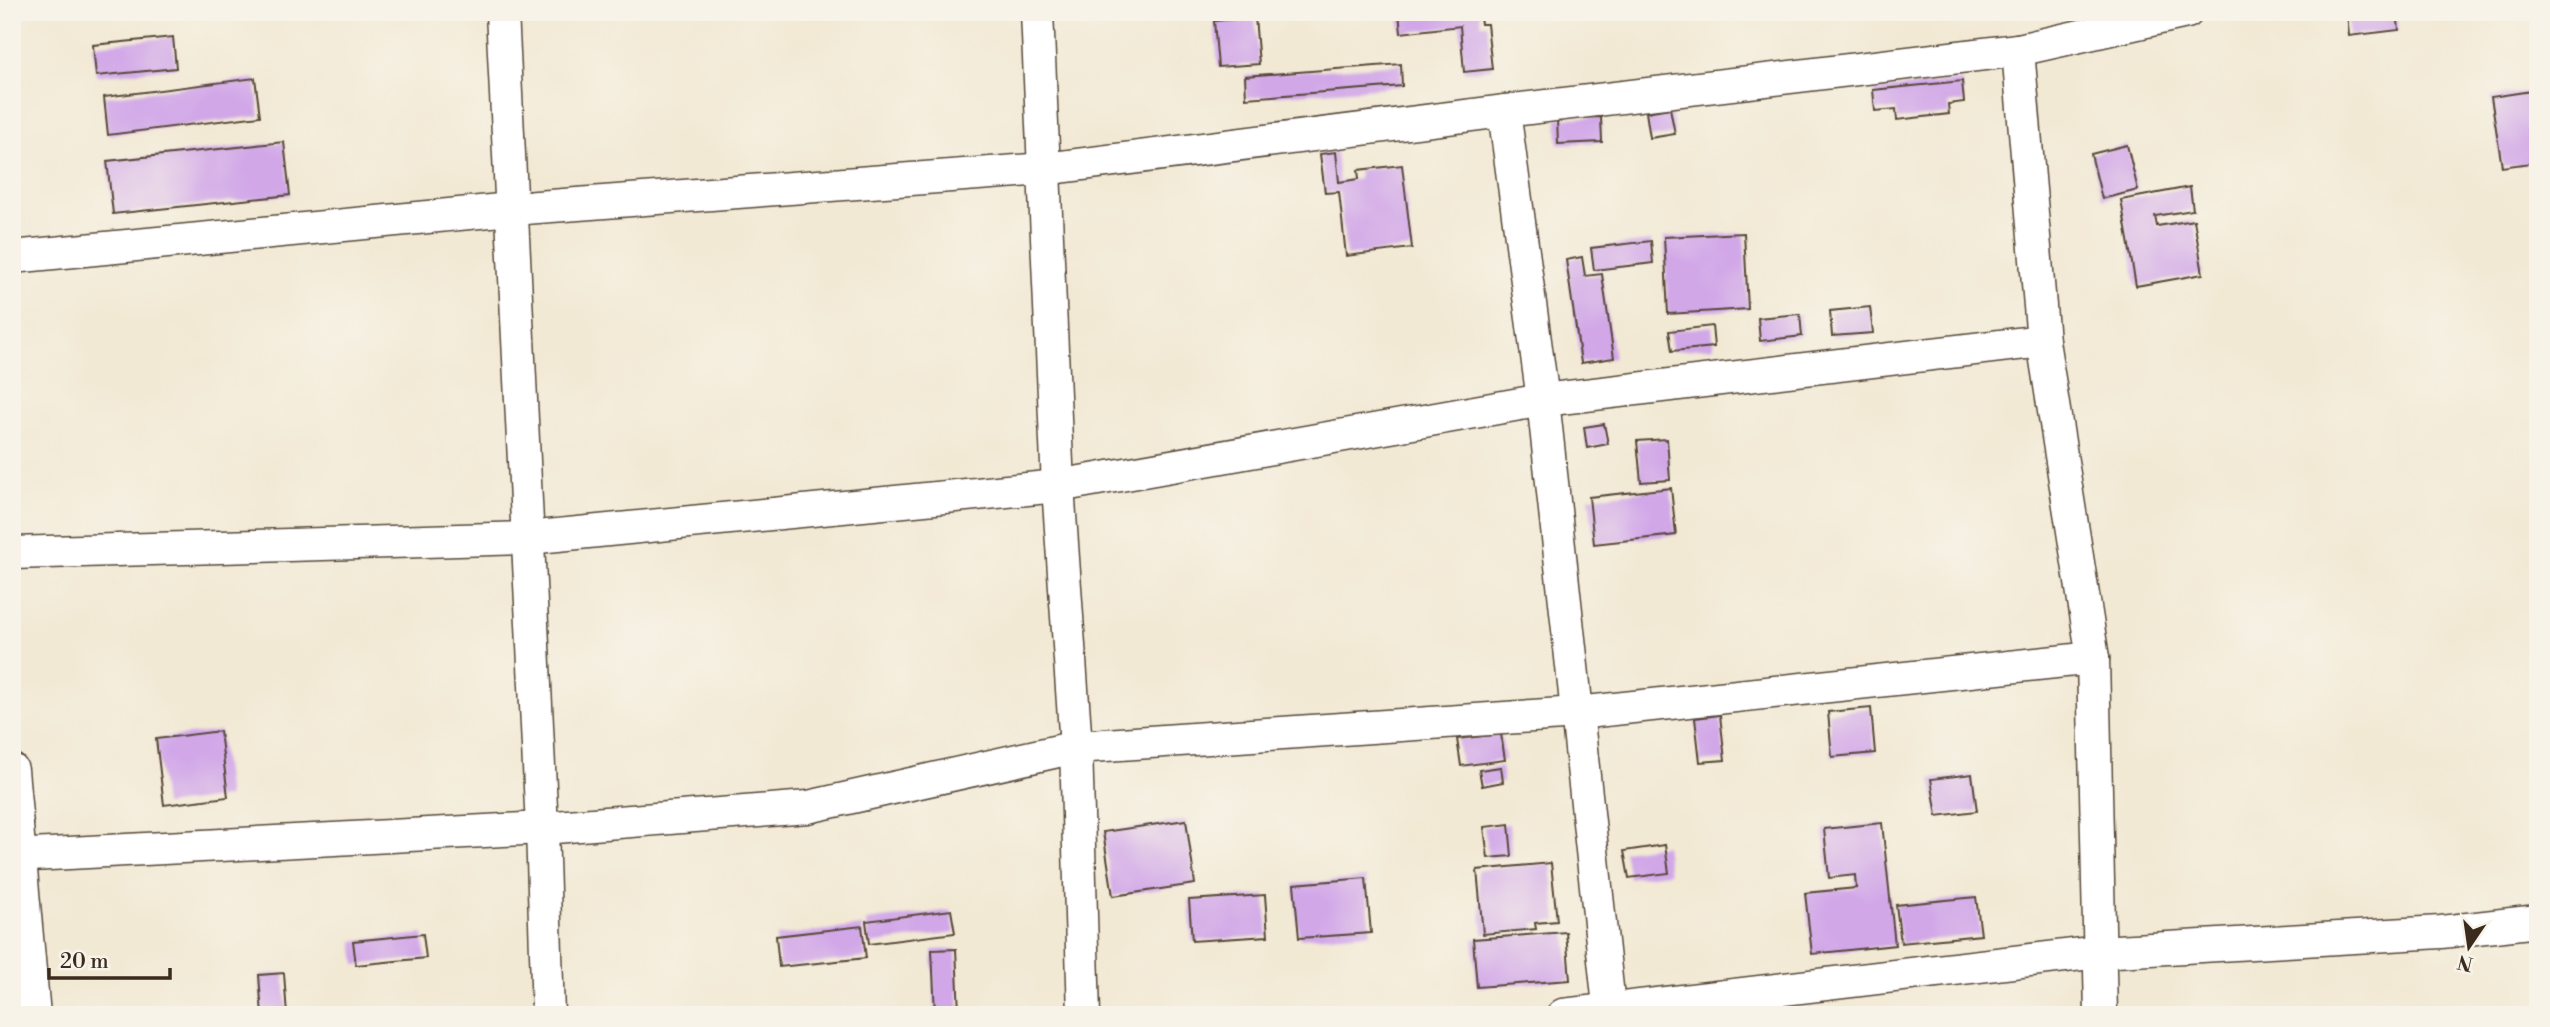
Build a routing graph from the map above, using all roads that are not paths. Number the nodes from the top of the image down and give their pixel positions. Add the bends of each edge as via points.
1 (502, 12) edge
2 (1037, 12) edge
3 (2187, 12) edge
4 (2018, 50) junction
5 (1504, 111) junction
6 (1044, 169) junction
7 (510, 209) junction
8 (12, 257) edge
9 (2043, 341) junction
10 (1543, 400) junction
11 (1058, 486) junction
12 (527, 538) junction
13 (12, 553) edge
14 (2093, 658) junction
15 (1577, 713) junction
16 (1076, 747) junction
17 (12, 770) edge
18 (542, 828) junction
19 (15, 856) edge
20 (2538, 921) edge
21 (2099, 951) junction
22 (1610, 1012) edge
23 (34, 1015) edge
24 (548, 1015) edge
25 (1084, 1015) edge
26 (1563, 1015) edge
27 (2101, 1015) edge

1 - 7 street
2 - 6 street
3 - 4 street
4 - 5 street
4 - 9 street
5 - 6 street
5 - 10 street
6 - 7 street
6 - 11 street
7 - 8 street
7 - 12 street
9 - 10 street
9 - 14 street
10 - 11 street
10 - 15 street
11 - 12 street
11 - 16 street
12 - 13 street
12 - 18 street
14 - 15 street
14 - 21 street
15 - 16 street
15 - 22 street
16 - 18 street via 808,807
16 - 25 street
17 - 19 street
18 - 19 street
18 - 24 street
19 - 23 street
20 - 21 street via 2441,932
21 - 22 street
21 - 27 street
22 - 26 street

